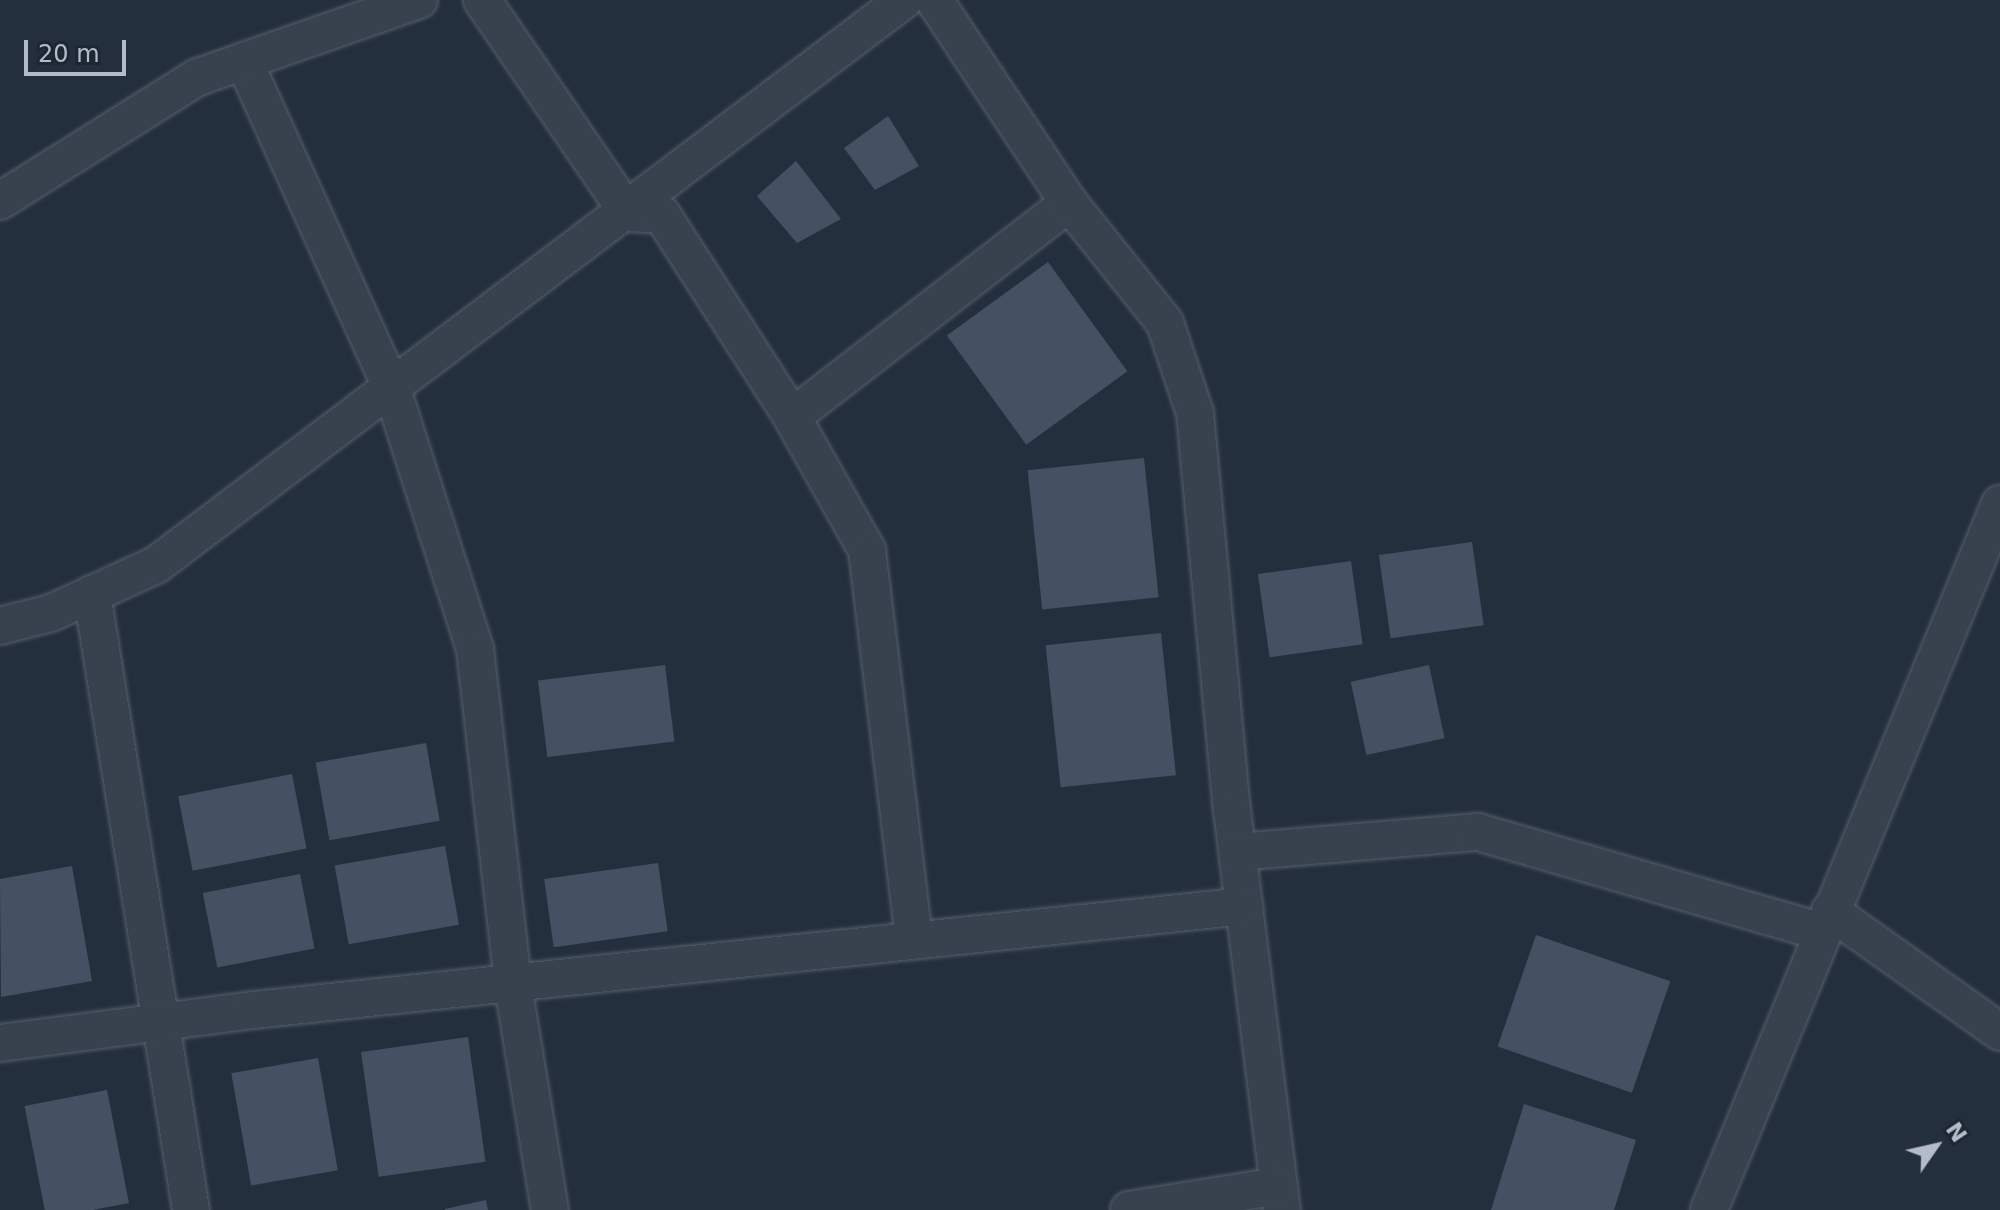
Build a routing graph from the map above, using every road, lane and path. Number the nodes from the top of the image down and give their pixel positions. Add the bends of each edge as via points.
1 (419, 0) edge
2 (482, 0) edge
3 (904, 0) edge
4 (934, 0) edge
5 (244, 61) junction
6 (0, 201) edge
7 (1069, 203) junction
8 (628, 213) junction
9 (392, 389) junction
10 (792, 417) junction
11 (2000, 504) edge
12 (92, 594) junction
13 (0, 626) edge
14 (1238, 852) junction
15 (1245, 906) junction
16 (1826, 921) junction
17 (914, 938) junction
18 (513, 985) junction
19 (163, 1022) junction
20 (2000, 1032) edge
21 (0, 1043) edge
22 (1280, 1198) edge
23 (191, 1210) edge
24 (550, 1210) edge
25 (1129, 1210) edge
26 (1709, 1210) edge

1 - 5 street
2 - 8 street
3 - 8 street
4 - 7 street
5 - 6 street via 198,77
5 - 9 street
7 - 10 street
7 - 14 street via 1165,323 1183,364 1195,413
8 - 9 street
8 - 10 street via 662,215
9 - 12 street via 156,565
9 - 18 street via 475,649
10 - 17 street via 867,550
11 - 16 street
12 - 13 street via 51,613
12 - 19 street
14 - 15 street
14 - 16 street via 1478,832
15 - 17 street
15 - 22 street
16 - 20 street
16 - 26 street
17 - 18 street
18 - 19 street
18 - 24 street
19 - 21 street
19 - 23 street
22 - 25 street

